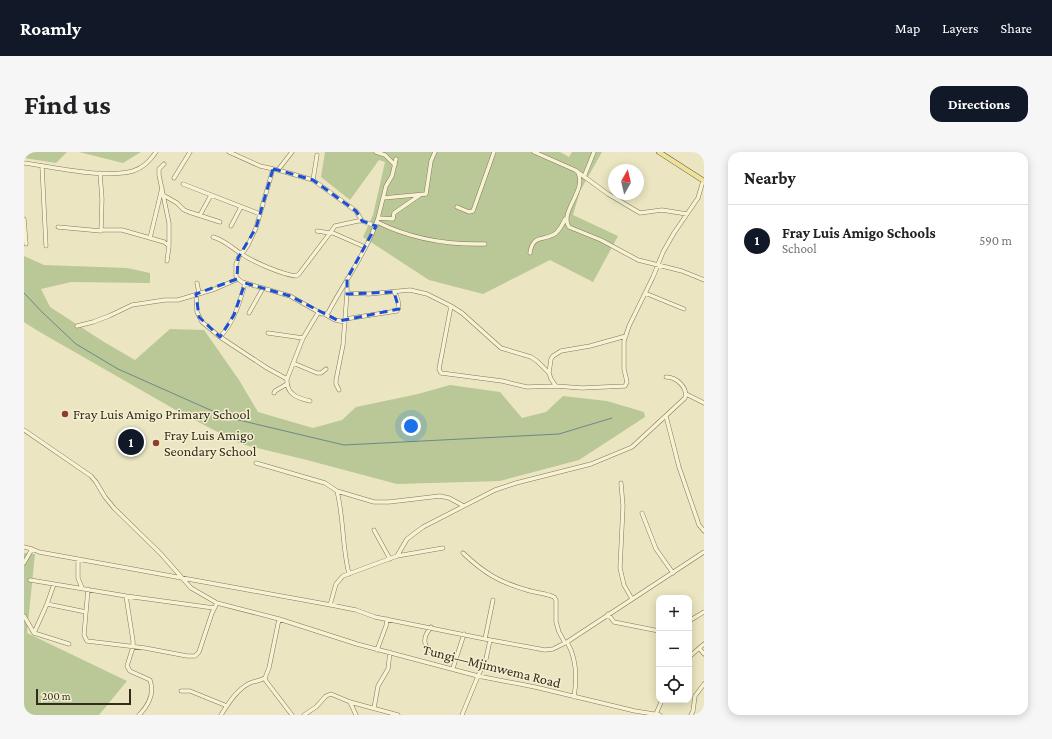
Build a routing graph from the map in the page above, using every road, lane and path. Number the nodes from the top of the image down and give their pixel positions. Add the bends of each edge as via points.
1 (156, 152) edge
2 (190, 152) edge
3 (229, 152) edge
4 (292, 152) edge
5 (376, 152) edge
6 (435, 152) edge
7 (494, 152) edge
8 (534, 152) edge
9 (594, 152) edge
10 (659, 152) edge
11 (317, 155) dead end
12 (396, 159) dead end
13 (24, 164) edge
14 (164, 164) dead end
15 (395, 165) junction
16 (42, 166) junction
17 (273, 169) junction
18 (278, 170) junction
19 (578, 172) junction
20 (100, 173) junction
21 (584, 177) junction
22 (174, 178) dead end
23 (312, 180) junction
24 (704, 181) edge
25 (182, 184) dead end
26 (162, 188) junction
27 (163, 195) junction
28 (211, 195) junction
29 (420, 196) junction
30 (383, 198) junction
31 (241, 207) junction
32 (457, 207) dead end
33 (260, 214) junction
34 (687, 214) junction
35 (200, 216) junction
36 (566, 218) junction
37 (24, 219) edge
38 (362, 221) junction
39 (220, 222) dead end
40 (377, 222) junction
41 (231, 226) dead end
42 (58, 227) dead end
43 (101, 230) junction
44 (317, 231) dead end
45 (330, 233) junction
46 (213, 237) dead end
47 (150, 238) junction
48 (26, 244) dead end
49 (485, 244) dead end
50 (46, 246) dead end
51 (168, 246) junction
52 (365, 247) junction
53 (530, 253) dead end
54 (240, 254) junction
55 (167, 261) dead end
56 (658, 266) junction
57 (238, 279) junction
58 (347, 279) junction
59 (704, 280) edge
60 (245, 282) junction
61 (197, 283) dead end
62 (263, 288) junction
63 (394, 292) junction
64 (347, 293) junction
65 (644, 293) junction
66 (198, 294) junction
67 (450, 306) junction
68 (684, 309) dead end
69 (318, 313) junction
70 (249, 314) dead end
71 (326, 314) junction
72 (345, 321) junction
73 (77, 326) dead end
74 (268, 333) dead end
75 (626, 336) junction
76 (220, 337) junction
77 (303, 338) junction
78 (293, 363) junction
79 (326, 369) dead end
80 (549, 373) junction
81 (666, 377) dead end
82 (287, 379) junction
83 (286, 384) junction
84 (556, 386) junction
85 (339, 390) dead end
86 (274, 393) dead end
87 (686, 394) junction
88 (310, 401) dead end
89 (704, 403) edge
90 (666, 416) junction
91 (24, 430) edge
92 (256, 463) dead end
93 (621, 483) dead end
94 (338, 491) junction
95 (464, 506) junction
96 (642, 513) dead end
97 (374, 530) dead end
98 (704, 531) edge
99 (24, 547) edge
100 (443, 548) dead end
101 (32, 549) junction
102 (38, 552) junction
103 (704, 552) edge
104 (463, 553) dead end
105 (397, 556) junction
106 (78, 559) junction
107 (390, 559) junction
108 (24, 563) edge
109 (102, 563) junction
110 (673, 573) junction
111 (348, 574) junction
112 (180, 577) junction
113 (30, 580) dead end
114 (54, 584) junction
115 (82, 588) junction
116 (88, 589) junction
117 (126, 596) junction
118 (632, 599) junction
119 (493, 600) dead end
120 (217, 603) junction
121 (47, 604) junction
122 (330, 605) junction
123 (214, 608) junction
124 (86, 612) junction
125 (704, 612) edge
126 (608, 614) junction
127 (24, 616) edge
128 (279, 619) junction
129 (387, 619) junction
130 (692, 619) edge
131 (430, 627) junction
132 (656, 631) edge
133 (34, 633) junction
134 (464, 634) junction
135 (485, 639) junction
136 (490, 640) junction
137 (566, 642) junction
138 (69, 644) dead end
139 (704, 644) edge
140 (133, 647) junction
141 (699, 648) junction
142 (377, 650) junction
143 (390, 652) junction
144 (692, 654) edge
145 (704, 654) edge
146 (455, 660) junction
147 (453, 668) junction
148 (478, 676) junction
149 (265, 678) junction
150 (704, 684) edge
151 (181, 691) dead end
152 (574, 697) junction
153 (350, 702) junction
154 (661, 703) edge
155 (227, 706) junction
156 (374, 708) junction
157 (651, 714) edge
158 (139, 715) edge
159 (221, 715) edge
160 (292, 715) edge
161 (304, 715) edge
162 (356, 715) edge
163 (398, 715) edge
164 (462, 715) edge
165 (658, 715) edge
166 (691, 715) edge

1 - 20 street via 147,164 134,171
2 - 22 street
3 - 17 street
4 - 18 street
5 - 15 street via 385,155
6 - 29 street via 431,161 427,193
7 - 32 street via 473,211
8 - 19 street
9 - 21 street
10 - 24 main road
11 - 23 street
12 - 15 street
13 - 16 street
14 - 26 street via 158,171
15 - 30 street
16 - 20 street
16 - 50 street
17 - 18 street
17 - 33 street
18 - 23 street
19 - 21 street
19 - 36 street via 580,184
20 - 43 street
21 - 34 street via 640,213 662,210
23 - 38 street via 356,211
24 - 34 street via 698,198
25 - 28 street
26 - 27 street
26 - 47 street
27 - 35 street via 184,210
27 - 51 street via 169,223
28 - 31 street
28 - 35 street
29 - 30 street
29 - 40 street via 394,213 392,219
30 - 40 street
31 - 33 street
31 - 41 street
33 - 54 street via 248,245
34 - 56 street via 674,233
35 - 39 street
36 - 53 street via 556,233 534,242
36 - 56 street via 569,227 601,240 638,260
37 - 48 street
38 - 40 street
38 - 45 street via 335,226
40 - 49 street via 425,240 466,245
40 - 52 street
42 - 43 street via 99,232
43 - 47 street via 122,230
44 - 45 street
45 - 52 street
45 - 54 street via 296,276
46 - 54 street
47 - 51 street via 164,242
51 - 55 street
52 - 58 street
54 - 57 street via 236,269
56 - 59 street via 682,271
56 - 65 street
57 - 60 street
57 - 66 street
58 - 64 street
58 - 71 street
60 - 62 street
60 - 76 street via 234,315
61 - 66 street
62 - 69 street via 290,296
62 - 70 street
63 - 64 street
63 - 67 street via 417,291
63 - 72 street via 398,299 397,311
64 - 72 street
65 - 68 street
65 - 75 street
66 - 73 street via 178,300 132,305 109,316
66 - 76 street via 199,317
67 - 80 street via 501,348 531,357
67 - 84 street via 439,369 442,374 502,381 527,387
69 - 71 street
69 - 77 street
71 - 72 street via 335,320
72 - 85 street via 336,380
74 - 77 street
75 - 80 street via 561,351 553,356
75 - 84 street via 625,386
76 - 82 street
77 - 78 street
78 - 79 street via 317,373
78 - 82 street
80 - 84 street
81 - 87 street via 674,378 685,388
82 - 83 street
83 - 86 street
83 - 88 street via 293,396
87 - 89 street
87 - 90 street via 681,403
90 - 95 street via 632,447 591,464 495,490
90 - 98 street via 679,467 699,525
91 - 112 street, Tungi—Mjimwema Road via 91,476 114,508 161,554
92 - 94 street via 325,483
93 - 118 street via 623,506 620,568 624,585
94 - 95 street via 380,502 446,496
94 - 111 street
95 - 105 street via 414,533
96 - 110 street via 656,549
97 - 107 street
99 - 101 street
100 - 105 street
101 - 102 street
101 - 108 street
102 - 106 street
102 - 109 street via 41,550
103 - 110 street
104 - 137 street via 494,578 554,597 557,626
105 - 107 street
106 - 109 street
106 - 115 street via 78,578
107 - 111 street
109 - 112 street
110 - 118 street
111 - 122 street via 338,581
112 - 120 street, Tungi—Mjimwema Road via 192,588
112 - 122 street
113 - 114 street
114 - 115 street
114 - 121 street
115 - 116 street
116 - 117 street
116 - 124 street
117 - 123 street
117 - 140 street
118 - 126 street
119 - 135 street
120 - 123 street
120 - 128 street, Tungi—Mjimwema Road
121 - 124 street
121 - 133 street
122 - 129 street
123 - 140 street via 203,644 196,656
124 - 140 street via 86,641
125 - 130 street
126 - 132 street via 614,622
126 - 137 street
127 - 133 street
128 - 142 street, Tungi—Mjimwema Road
128 - 149 street
129 - 131 street
129 - 142 street
131 - 134 street
131 - 146 street via 425,637 430,650 434,654
133 - 138 street
134 - 135 street
134 - 146 street
135 - 136 street
136 - 137 street via 545,650
136 - 148 street via 486,659
137 - 152 street via 572,654 576,675
139 - 141 street
140 - 158 street via 127,663 128,669 150,680 152,687 148,704
141 - 144 street
141 - 145 street
142 - 143 street, Tungi—Mjimwema Road
143 - 147 street, Tungi—Mjimwema Road
143 - 156 street via 388,669 378,686
146 - 147 street
147 - 148 street, Tungi—Mjimwema Road
148 - 152 street, Tungi—Mjimwema Road
148 - 164 street
149 - 155 street via 243,687
149 - 160 street
150 - 166 street via 695,696
151 - 155 street via 190,691
152 - 157 street, Tungi—Mjimwema Road
153 - 156 street
153 - 161 street via 332,694 328,695
153 - 162 street
154 - 165 street
155 - 159 street
156 - 163 street
157 - 165 street, Tungi—Mjimwema Road

